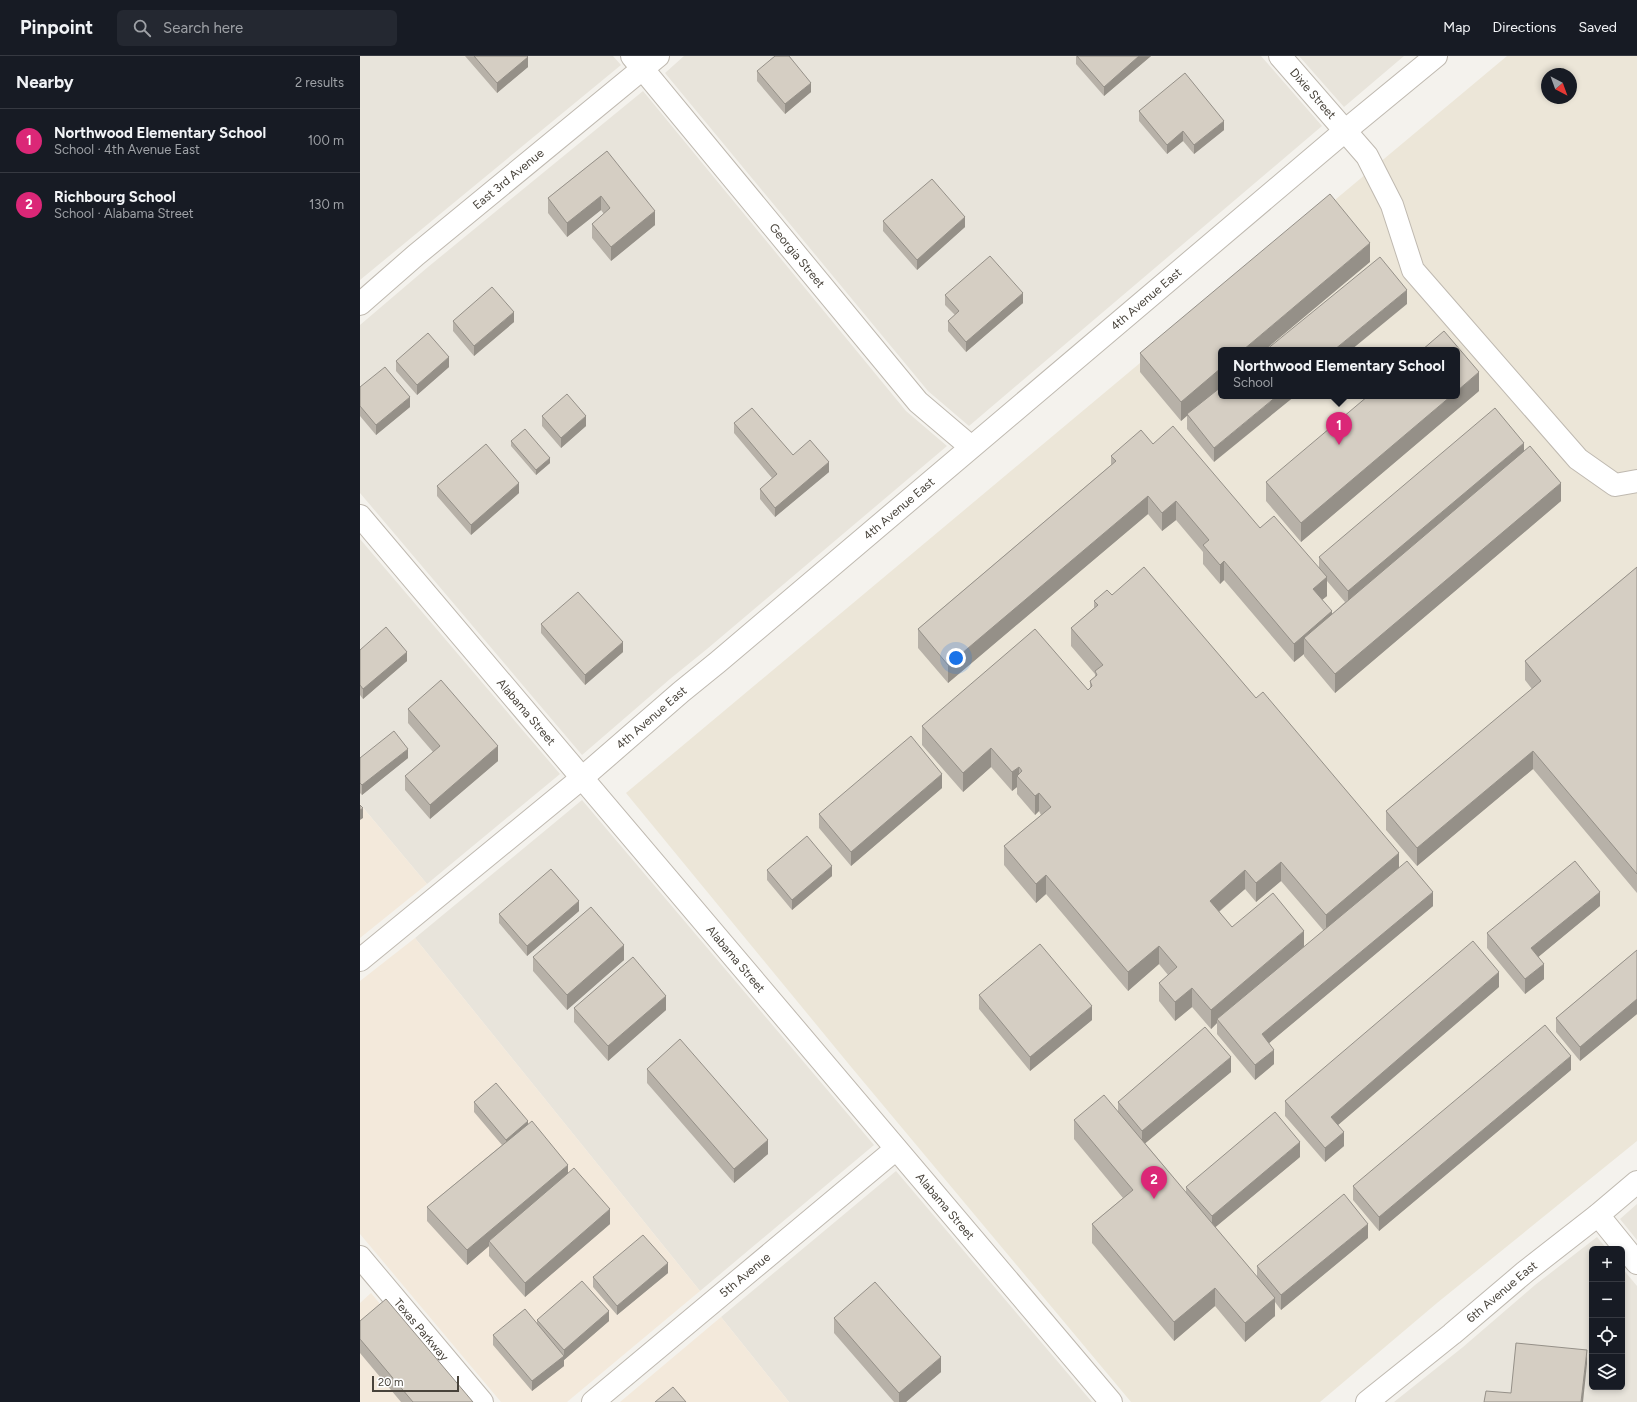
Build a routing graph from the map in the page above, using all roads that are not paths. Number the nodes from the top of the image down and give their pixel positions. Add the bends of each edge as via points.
1 (1280, 56) edge
2 (1436, 56) edge
3 (644, 60) edge
4 (1346, 130) junction
5 (360, 304) edge
6 (971, 447) junction
7 (1637, 481) edge
8 (360, 516) edge
9 (582, 778) junction
10 (360, 960) edge
11 (896, 1148) junction
12 (1637, 1182) edge
13 (1598, 1215) junction
14 (1637, 1263) edge
15 (364, 1269) edge
16 (482, 1402) edge
17 (593, 1402) edge
18 (1111, 1402) edge
19 (1367, 1402) edge

1 - 4 street, Dixie Street
2 - 4 street, 4th Avenue East
3 - 5 street, East 3rd Avenue
3 - 6 street, Georgia Street via 918,402
4 - 6 street, 4th Avenue East
4 - 7 street, Dixie Street via 1367,156 1392,205 1413,270 1578,459 1615,484
6 - 9 street, 4th Avenue East
8 - 9 street, Alabama Street
9 - 10 street, 4th Avenue East
9 - 11 street, Alabama Street
11 - 17 street, 5th Avenue
11 - 18 street, Alabama Street
12 - 13 street, 6th Avenue East
13 - 14 street
13 - 19 street, 6th Avenue East
15 - 16 street, Texas Parkway

